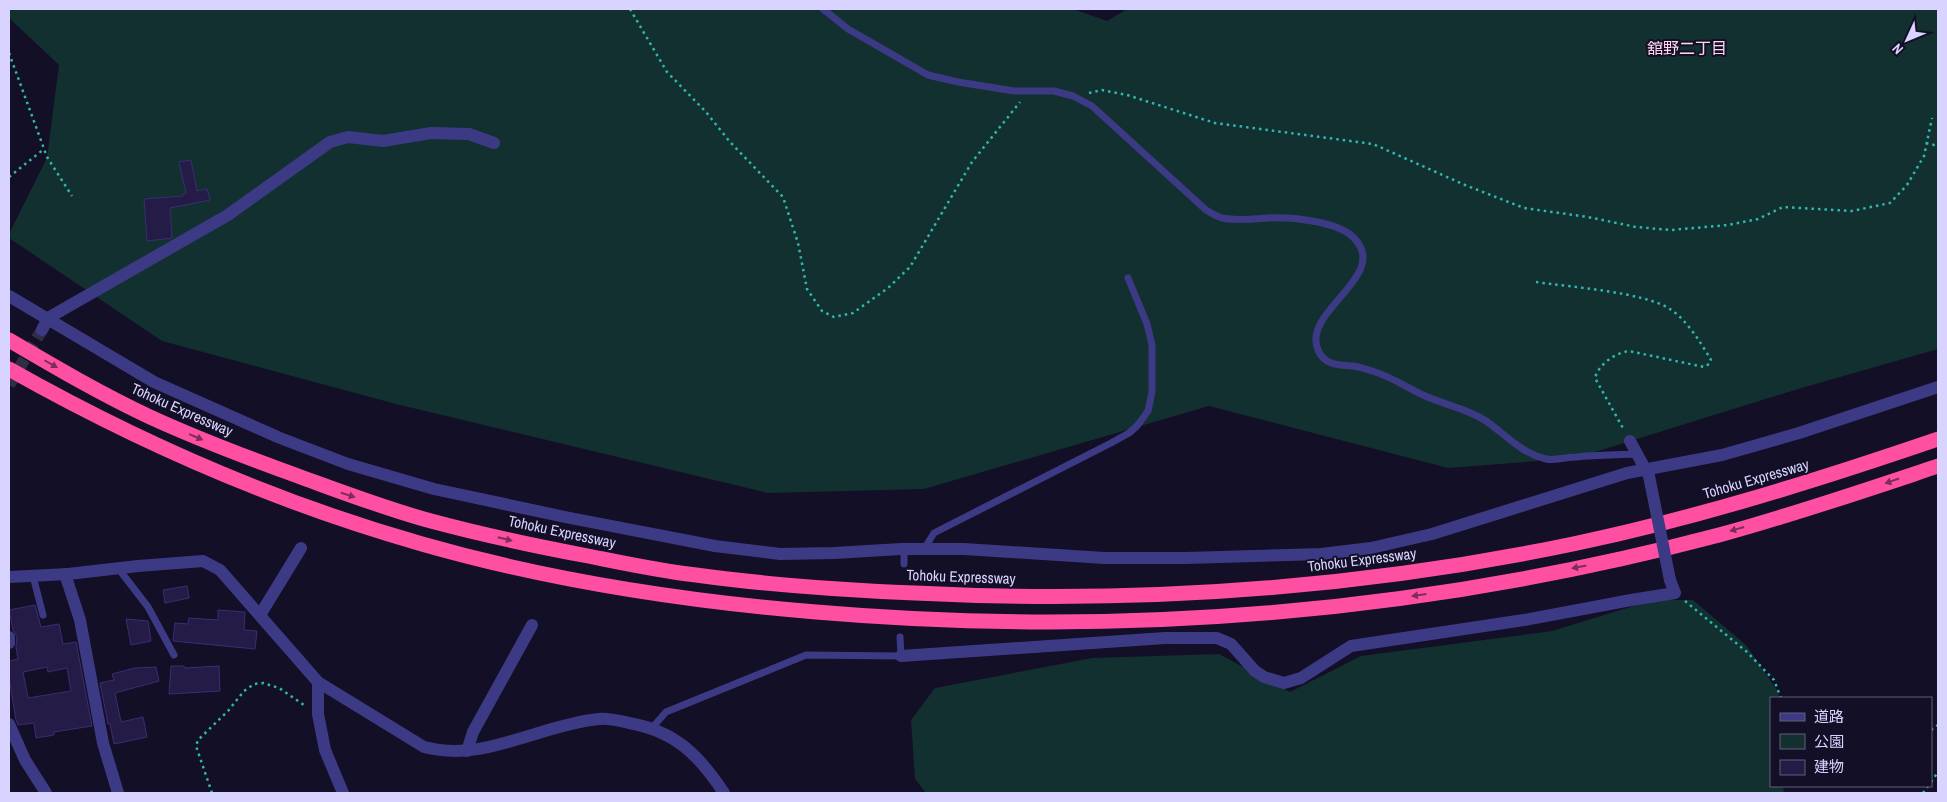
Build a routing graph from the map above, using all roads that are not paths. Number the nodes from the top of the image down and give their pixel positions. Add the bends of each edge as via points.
1 (823, 9) edge
2 (494, 143) dead end
3 (1128, 278) dead end
4 (9, 296) edge
5 (45, 324) junction
6 (9, 340) edge
7 (9, 369) edge
8 (1938, 388) edge
9 (1938, 439) edge
10 (1630, 441) road end
11 (1636, 454) junction
12 (1938, 466) edge
13 (1647, 472) junction
14 (301, 548) dead end
15 (904, 549) junction
16 (924, 549) junction
17 (904, 564) dead end
18 (118, 568) junction
19 (64, 574) junction
20 (33, 576) junction
21 (9, 577) edge
22 (260, 614) junction
23 (43, 615) dead end
24 (532, 625) dead end
25 (9, 637) edge
26 (900, 637) dead end
27 (9, 644) edge
28 (174, 655) dead end
29 (901, 656) junction
30 (318, 682) junction
31 (9, 724) edge
32 (652, 728) junction
33 (468, 751) junction
34 (46, 793) edge
35 (118, 793) edge
36 (343, 793) edge
37 (724, 793) edge

1 - 11 lane via 848,29 928,74 1014,91 1054,91 1073,96 1092,106 1206,210 1221,218 1291,219 1330,225 1346,232 1362,250 1360,272 1324,318 1316,336 1324,359 1336,366 1355,366 1382,374 1423,395 1470,411 1530,454 1548,459
2 - 5 street via 469,134 431,132 383,141 348,137 330,142 228,215
3 - 16 lane via 1147,324 1152,346 1152,392 1148,411 1137,426 1117,440 934,533
4 - 5 street
5 - 15 street via 154,382 280,438 348,464 434,490 715,546 780,554
6 -> 9 highway, Tohoku Expressway via 149,416 345,494 429,520 523,543 694,575 872,591 988,597 1108,597 1242,590 1348,581 1462,564 1583,542 1706,512
12 -> 7 highway via 1708,537 1585,566 1350,605 1241,616 1111,622 990,622 879,617 768,608 618,588 514,567 424,544 339,518 228,477 135,436
8 - 13 street via 1799,434
10 - 11 street
11 - 13 street
13 - 16 street via 1432,534 1371,548 1321,554 1104,558
13 - 29 street, bridge via 1675,593 1351,646 1301,678 1284,683 1255,671 1231,644 1217,638 1165,638
14 - 22 street
15 - 16 street
15 - 17 lane
18 - 19 street
18 - 22 street via 203,561 220,570
18 - 28 lane via 148,607
19 - 20 street
19 - 35 street via 80,620 103,742
20 - 21 street
20 - 23 lane
22 - 30 street
24 - 33 street via 472,732
25 - 27 street
26 - 29 lane
29 - 32 lane via 806,655 666,712
30 - 33 street via 424,747
30 - 36 street via 318,714 325,750
31 - 34 street via 25,760
32 - 33 street via 600,719
32 - 37 street via 682,744 702,763

